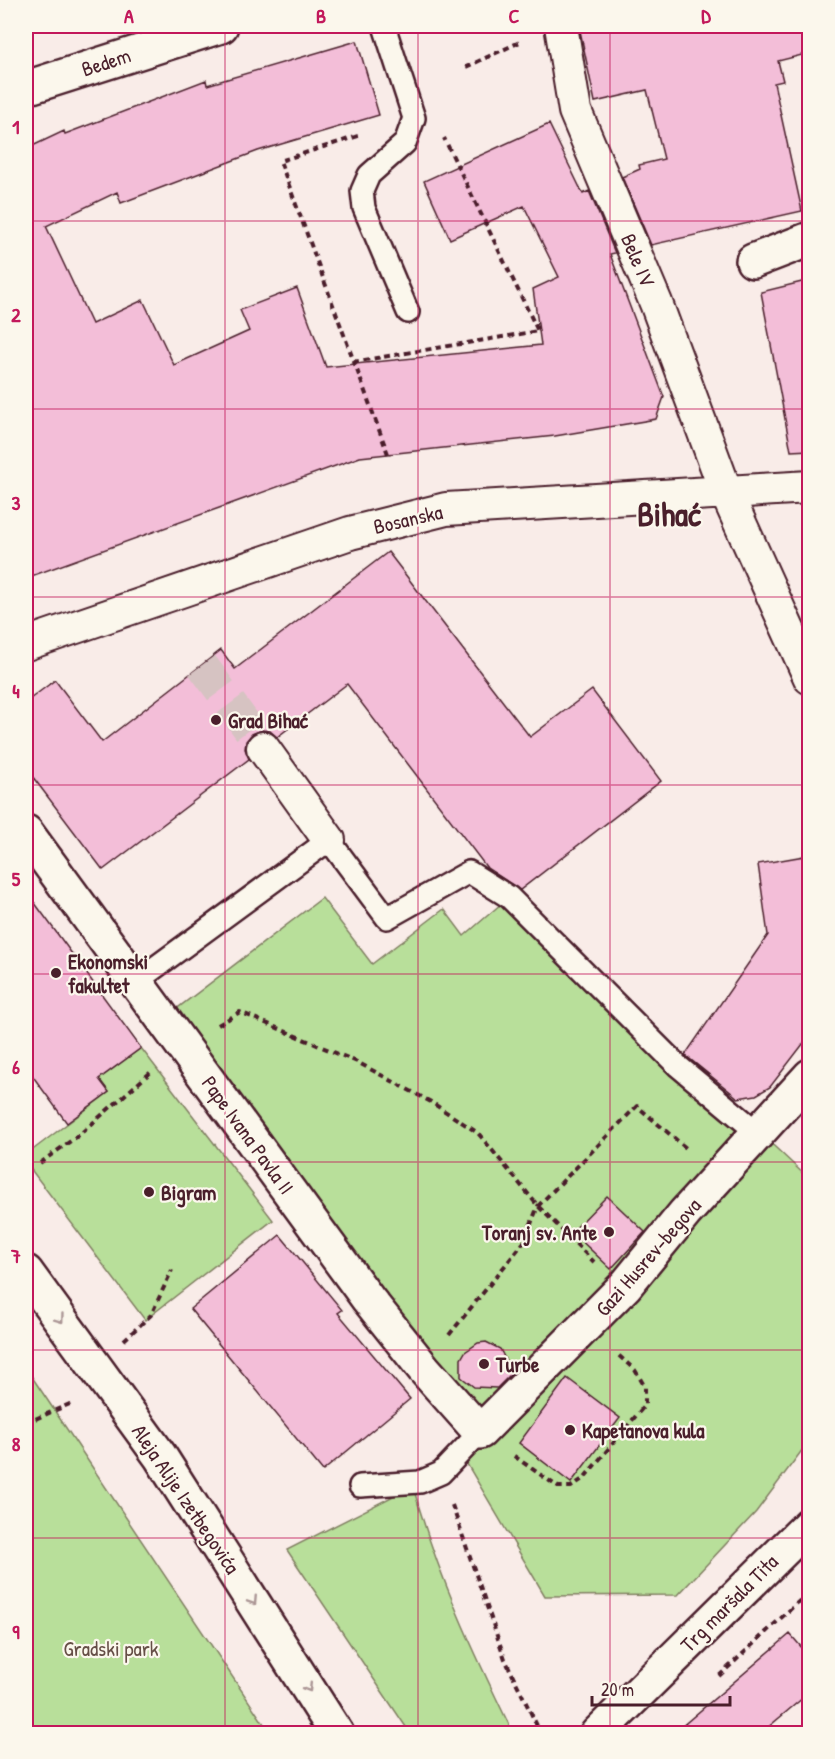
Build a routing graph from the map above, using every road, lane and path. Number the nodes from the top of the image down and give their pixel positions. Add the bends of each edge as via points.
1 (221, 26) edge
2 (384, 26) edge
3 (561, 26) edge
4 (523, 41) dead end
5 (466, 67) dead end
6 (26, 88) edge
7 (414, 118) junction
8 (810, 239) edge
9 (753, 261) dead end
10 (408, 312) dead end
11 (353, 362) junction
12 (388, 454) dead end
13 (810, 487) edge
14 (726, 492) junction
15 (26, 644) edge
16 (810, 678) edge
17 (263, 748) tunnel mouth
18 (26, 832) edge
19 (329, 840) junction
20 (134, 982) junction
21 (183, 1046) junction
22 (810, 1076) edge
23 (758, 1133) junction
24 (691, 1152) dead end
25 (40, 1163) dead end
26 (538, 1206) junction
27 (599, 1267) dead end
28 (172, 1270) dead end
29 (26, 1272) edge
30 (472, 1304) dead end
31 (587, 1327) junction
32 (95, 1367) junction
33 (76, 1401) dead end
34 (26, 1423) edge
35 (480, 1432) junction
36 (441, 1473) junction
37 (360, 1486) dead end
38 (810, 1524) edge
39 (810, 1591) edge
40 (716, 1678) dead end
41 (337, 1734) edge
42 (541, 1734) edge
43 (597, 1734) edge

1 - 6 street, Bedem
2 - 7 lane
3 - 14 street, Bele IV via 575,111 656,303
4 - 5 path
7 - 10 lane via 405,143 369,175 362,191 364,208
7 - 11 path via 280,160
7 - 11 path via 447,140 537,331
8 - 9 street
11 - 12 path
13 - 14 street, Bosanska
14 - 15 street, Bosanska via 446,509 350,533
14 - 16 street, Bele IV
17 - 19 street
18 - 20 street, Pape Ivana Pavla II
19 - 20 lane
19 - 23 lane via 387,918 469,872 510,897 678,1066
20 - 21 street, Pape Ivana Pavla II
21 - 25 path via 79,1135
21 - 26 path via 240,1012 346,1057 431,1102 478,1133
21 - 35 street, Pape Ivana Pavla II via 368,1299
22 - 23 street, Gazi Husrev-begova
23 - 31 street, Gazi Husrev-begova
24 - 26 path via 637,1106
26 - 27 path
26 - 30 path via 524,1242
28 - 32 path via 151,1315
29 -> 32 street, Aleja Alije Izetbegovića
31 - 35 street, Gazi Husrev-begova
31 - 35 path via 635,1370 645,1387 645,1405 584,1478 571,1487 558,1487
32 -> 41 street, Aleja Alije Izetbegovića via 160,1456
33 - 34 path
35 - 36 lane
36 - 37 lane via 420,1482
36 - 42 path via 505,1659
38 - 43 street, Trg maršala Tita
39 - 40 path

